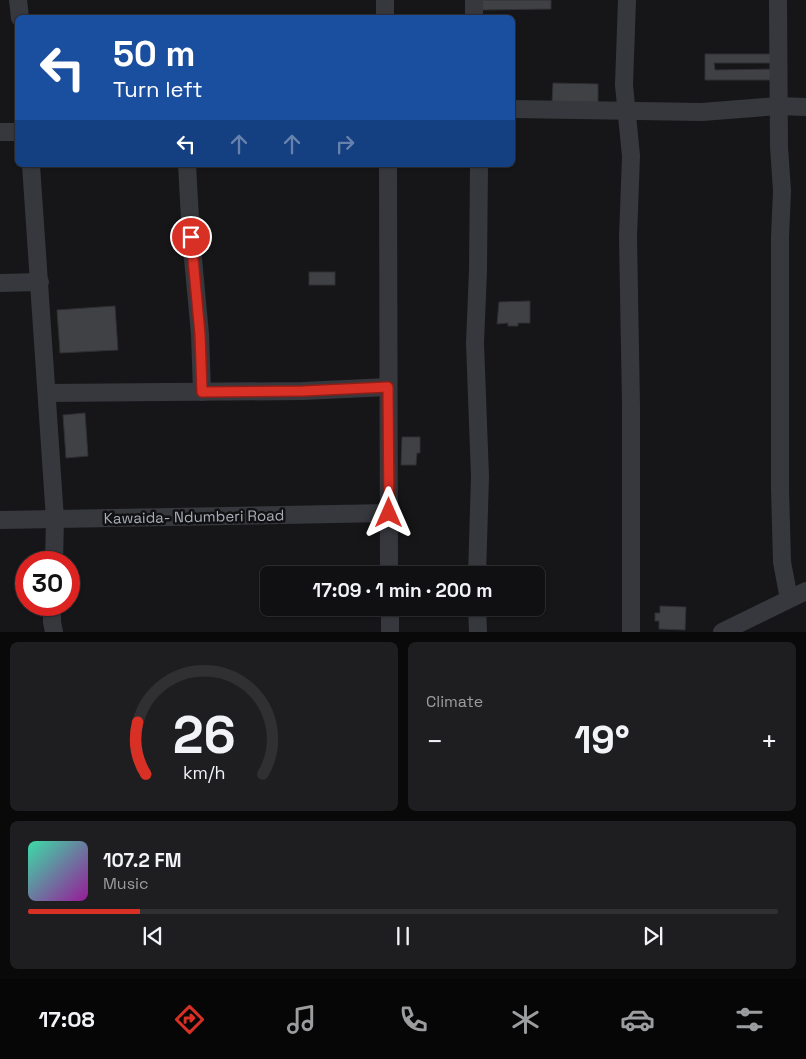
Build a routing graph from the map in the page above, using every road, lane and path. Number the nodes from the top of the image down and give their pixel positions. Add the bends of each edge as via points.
1 (18, 0) edge
2 (385, 0) edge
3 (474, 0) edge
4 (627, 0) edge
5 (778, 0) edge
6 (20, 15) edge
7 (385, 15) edge
8 (474, 15) edge
9 (778, 106) junction
10 (806, 107) edge
11 (515, 109) edge
12 (626, 111) junction
13 (0, 132) edge
14 (15, 132) edge
15 (31, 167) edge
16 (187, 167) edge
17 (388, 167) edge
18 (479, 167) edge
19 (40, 282) junction
20 (0, 283) edge
21 (388, 387) junction
22 (202, 392) junction
23 (48, 393) junction
24 (389, 513) junction
25 (56, 519) junction
26 (0, 520) edge
27 (55, 551) edge
28 (389, 566) edge
29 (477, 566) edge
30 (806, 591) edge
31 (789, 599) junction
32 (52, 616) edge
33 (390, 616) edge
34 (477, 616) edge
35 (53, 631) edge
36 (390, 632) edge
37 (478, 632) edge
38 (631, 632) edge
39 (722, 632) edge

1 - 6 street
2 - 7 street
3 - 8 street
4 - 12 street
5 - 9 street
9 - 10 street
9 - 12 street via 702,112
9 - 31 street via 782,191 780,489 782,562
11 - 12 street
12 - 38 street via 630,156
13 - 14 street
15 - 19 street
16 - 22 street
17 - 21 street
18 - 29 street via 475,343 480,477
19 - 20 street
19 - 23 street
21 - 22 street
21 - 24 street
22 - 23 street
23 - 25 street
24 - 25 street, Kawaida- Ndumberi Road
24 - 28 street
25 - 26 street, Kawaida- Ndumberi Road
25 - 27 street
30 - 31 street
31 - 39 street
32 - 35 street
33 - 36 street
34 - 37 street

